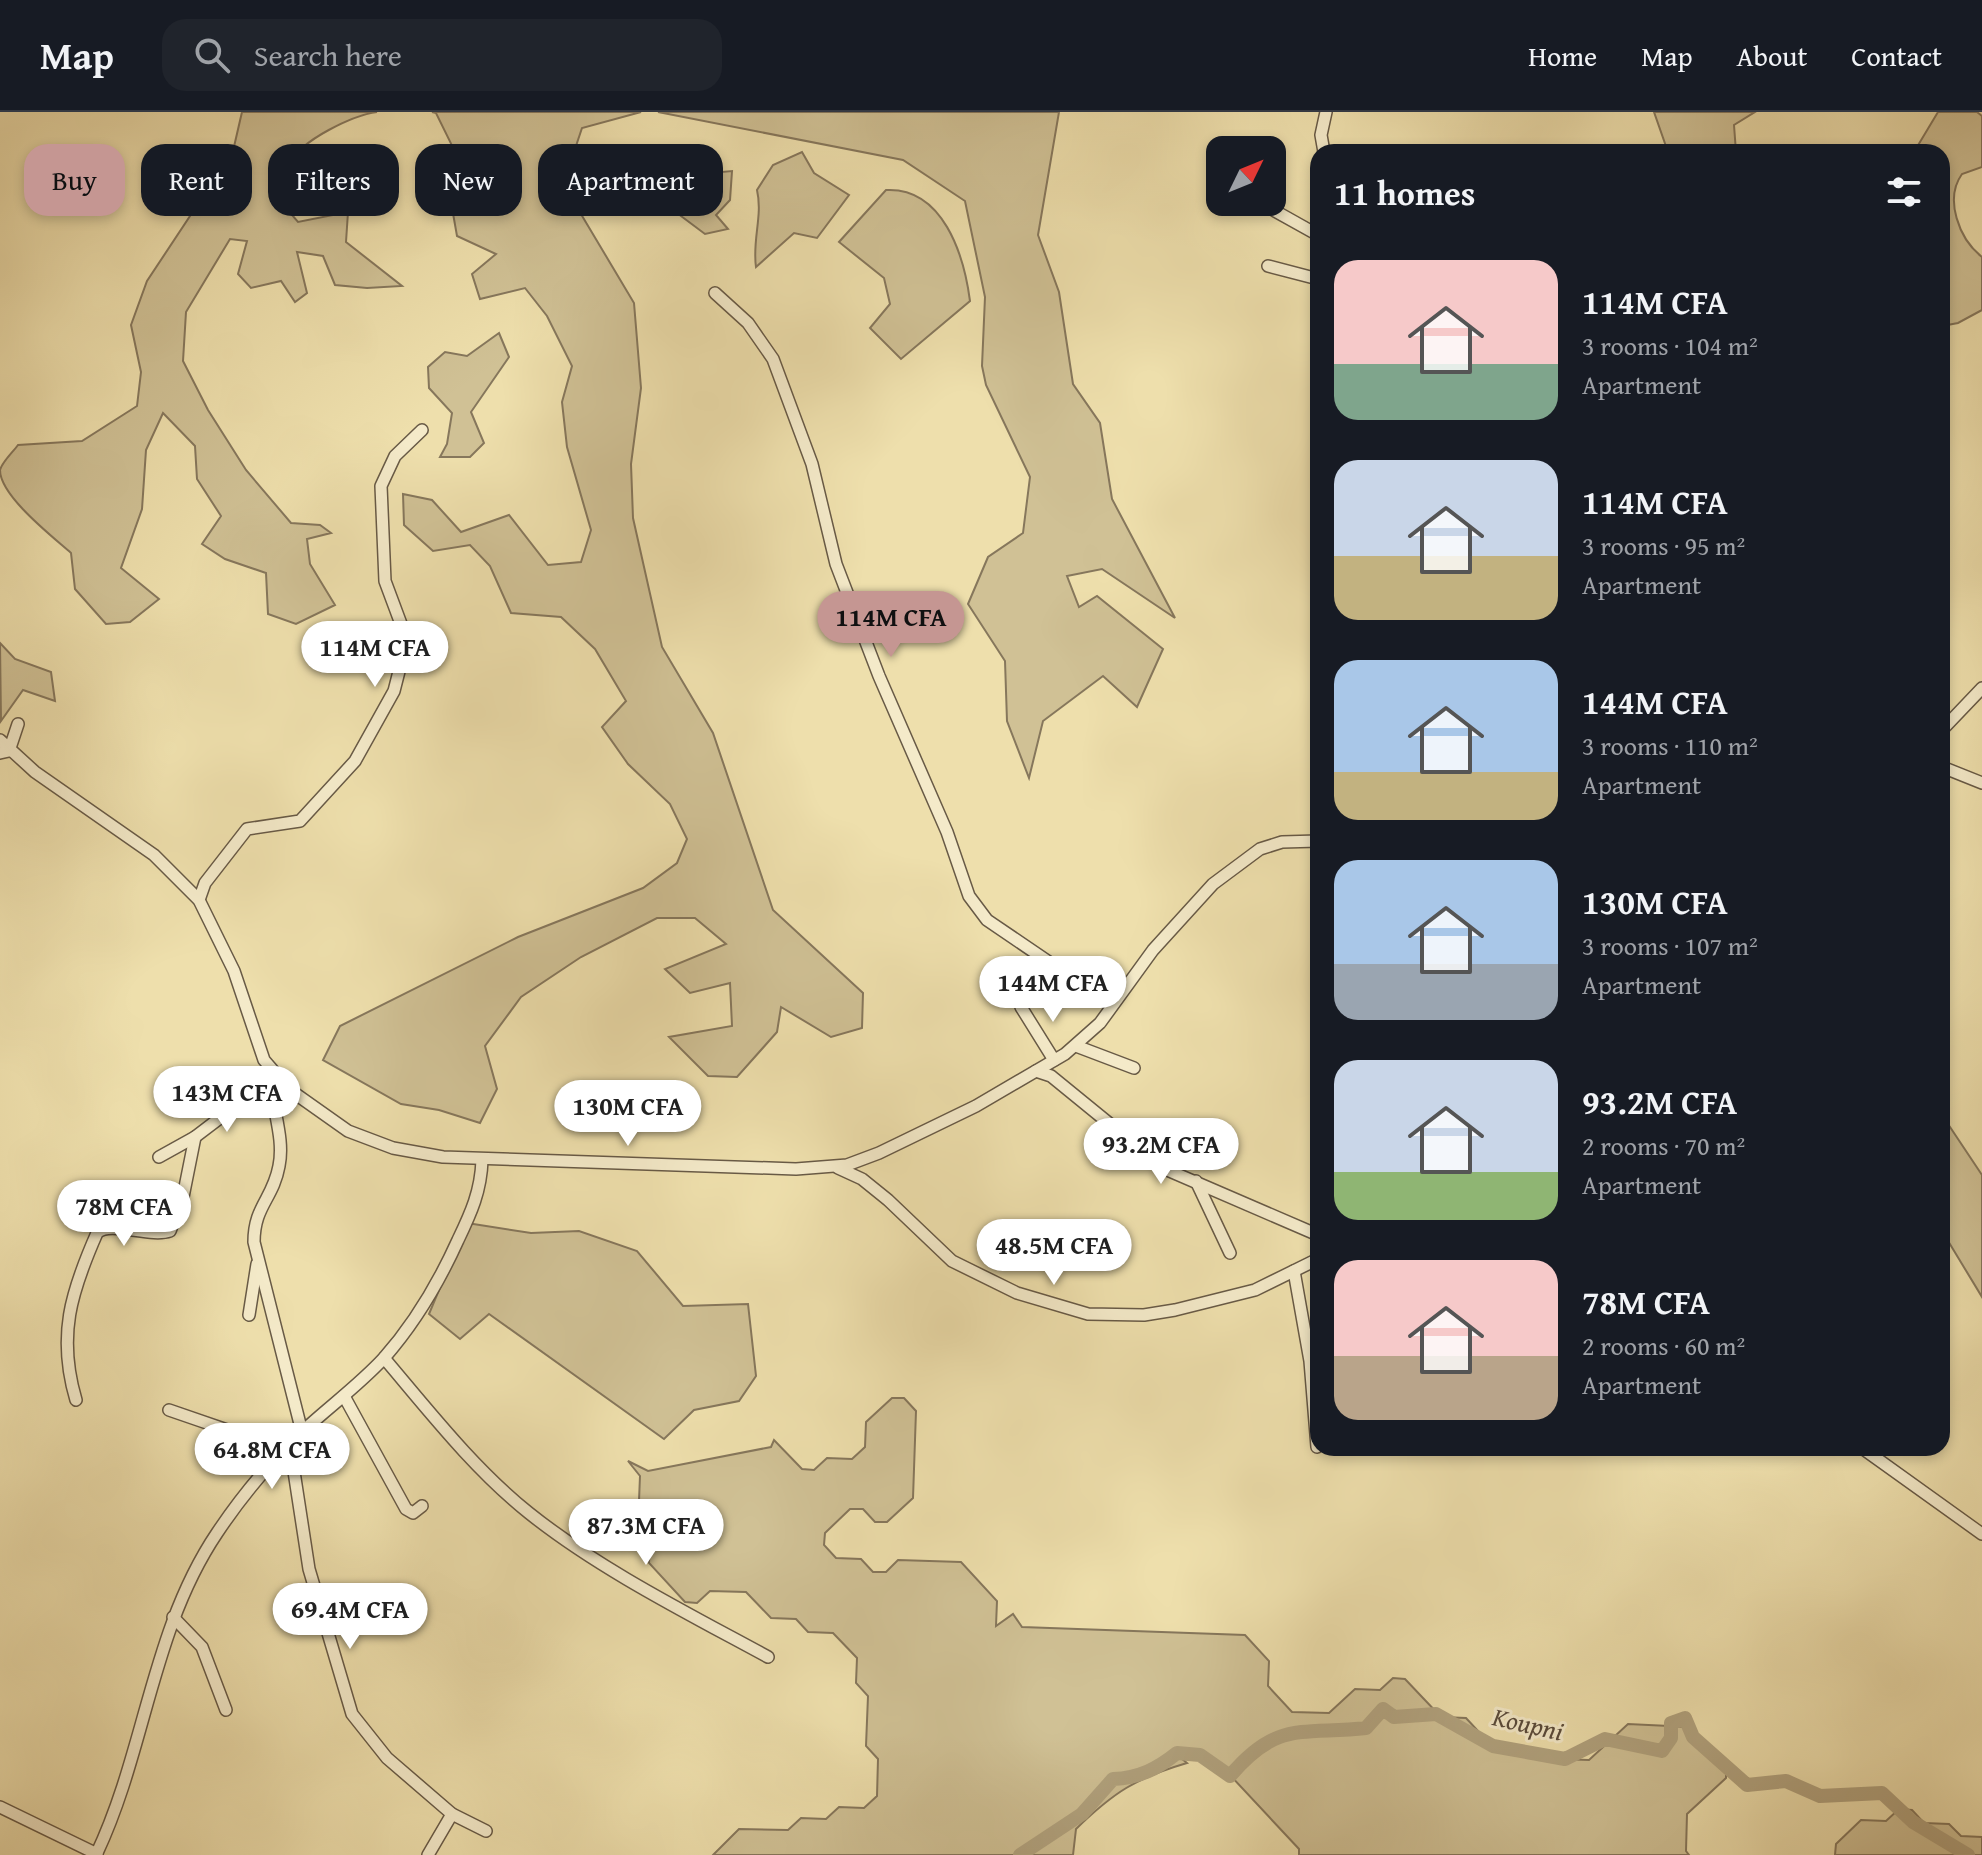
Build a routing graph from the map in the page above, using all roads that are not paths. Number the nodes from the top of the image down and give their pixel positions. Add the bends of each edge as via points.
1 (1326, 112) edge
2 (1323, 144) edge
3 (1284, 216) edge
4 (1310, 231) edge
5 (1268, 266) dead end
6 (1310, 277) edge
7 (715, 293) dead end
8 (422, 430) dead end
9 (1982, 688) edge
10 (1950, 722) edge
11 (18, 724) dead end
12 (3, 747) edge
13 (1950, 770) edge
14 (1982, 783) edge
15 (1310, 842) edge
16 (199, 900) junction
17 (1112, 1005) junction
18 (1021, 1007) dead end
19 (1076, 1046) junction
20 (1054, 1060) junction
21 (1134, 1068) dead end
22 (1036, 1071) junction
23 (273, 1077) junction
24 (195, 1137) junction
25 (159, 1157) dead end
26 (482, 1160) junction
27 (830, 1168) junction
28 (1196, 1181) junction
29 (1310, 1231) edge
30 (1230, 1253) dead end
31 (258, 1262) junction
32 (1310, 1263) edge
33 (1294, 1271) junction
34 (249, 1315) dead end
35 (384, 1358) junction
36 (1310, 1361) edge
37 (344, 1396) junction
38 (76, 1400) dead end
39 (169, 1410) dead end
40 (302, 1432) junction
41 (286, 1449) junction
42 (1873, 1456) edge
43 (422, 1506) dead end
44 (1982, 1534) edge
45 (173, 1617) junction
46 (768, 1657) dead end
47 (226, 1710) dead end
48 (0, 1807) edge
49 (452, 1814) junction
50 (486, 1831) dead end
51 (96, 1855) edge
52 (428, 1855) edge

1 - 2 street
3 - 4 street
5 - 6 street
7 - 17 street via 748,323 773,359 812,464 840,574 969,896 987,920
8 - 16 street via 395,456 381,486 385,581 407,640 386,708 355,761 300,821 247,829 205,883
9 - 10 street
11 - 12 street
12 - 16 street via 154,855
13 - 14 street
15 - 17 street via 1270,845 1227,873 1173,926
16 - 23 street via 219,934
17 - 19 street
18 - 20 street
19 - 20 street
19 - 21 street
20 - 22 street
22 - 27 street via 879,1153
22 - 28 street via 1051,1076 1165,1169
23 - 24 street
23 - 26 street via 328,1119 371,1141
23 - 31 street via 280,1162 271,1193 254,1222
24 - 25 street
24 - 38 street via 170,1231 108,1228 97,1233 69,1306 65,1349
26 - 27 street
26 - 35 street via 477,1201 452,1253
27 - 33 street via 862,1179 952,1261 1017,1293 1088,1314 1175,1310 1255,1290
28 - 29 street
28 - 30 street
31 - 34 street
31 - 40 street
32 - 33 street
33 - 36 street
35 - 37 street
35 - 46 street via 477,1465 527,1512
37 - 40 street
37 - 43 street via 406,1509 413,1513
39 - 41 street
40 - 41 street
41 - 45 street via 235,1506
41 - 49 street via 294,1457 309,1569 352,1714 387,1758
42 - 44 street
45 - 47 street via 202,1647
45 - 51 street
48 - 51 street
49 - 50 street
49 - 52 street

